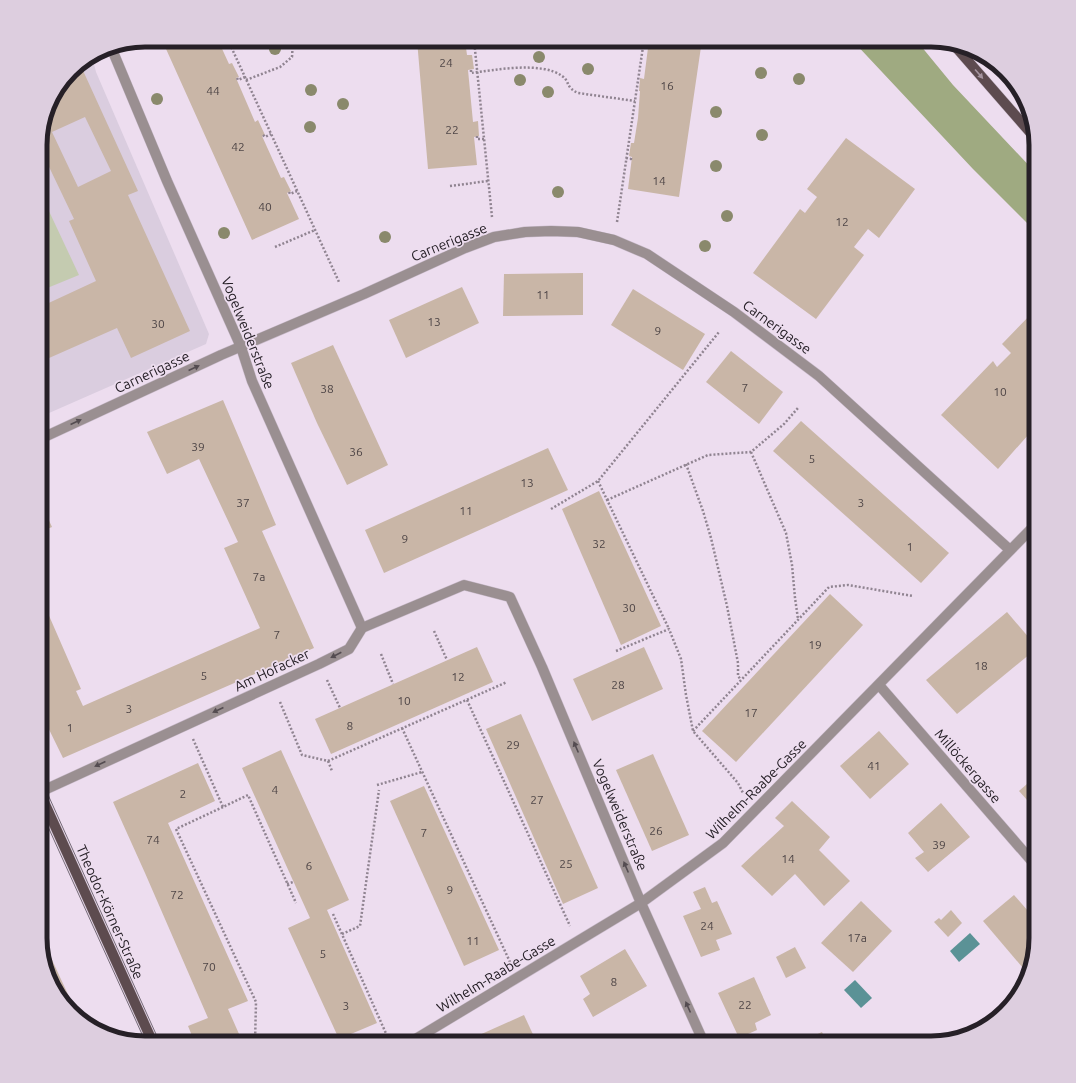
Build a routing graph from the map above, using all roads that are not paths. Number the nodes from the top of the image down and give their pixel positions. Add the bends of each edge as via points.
1 (959, 51) edge
2 (113, 52) edge
3 (1028, 129) edge
4 (241, 347) junction
5 (47, 436) edge
6 (1029, 531) edge
7 (1010, 550) junction
8 (362, 628) junction
9 (879, 685) junction
10 (47, 789) edge
11 (47, 807) edge
12 (1029, 858) edge
13 (641, 903) junction
14 (151, 1036) edge
15 (421, 1036) edge
16 (701, 1036) edge

1 -> 3 main road
2 - 4 street, Vogelweiderstraße
5 -> 4 street, Carnerigasse
4 - 7 street, Carnerigasse via 494,237 551,231 578,232 614,240 647,254 734,312 819,376
4 - 8 street, Vogelweiderstraße via 252,381
6 - 7 street, Wilhelm-Raabe-Gasse
7 - 9 street, Wilhelm-Raabe-Gasse
8 -> 10 street, Am Hofacker via 349,649
13 -> 8 street, Vogelweiderstraße via 510,597 464,585
9 - 12 street, Millöckergasse
9 - 13 street, Wilhelm-Raabe-Gasse via 723,843
11 - 14 main road, Theodor-Körner-Straße
13 - 15 street, Wilhelm-Raabe-Gasse
16 -> 13 street, Vogelweiderstraße

